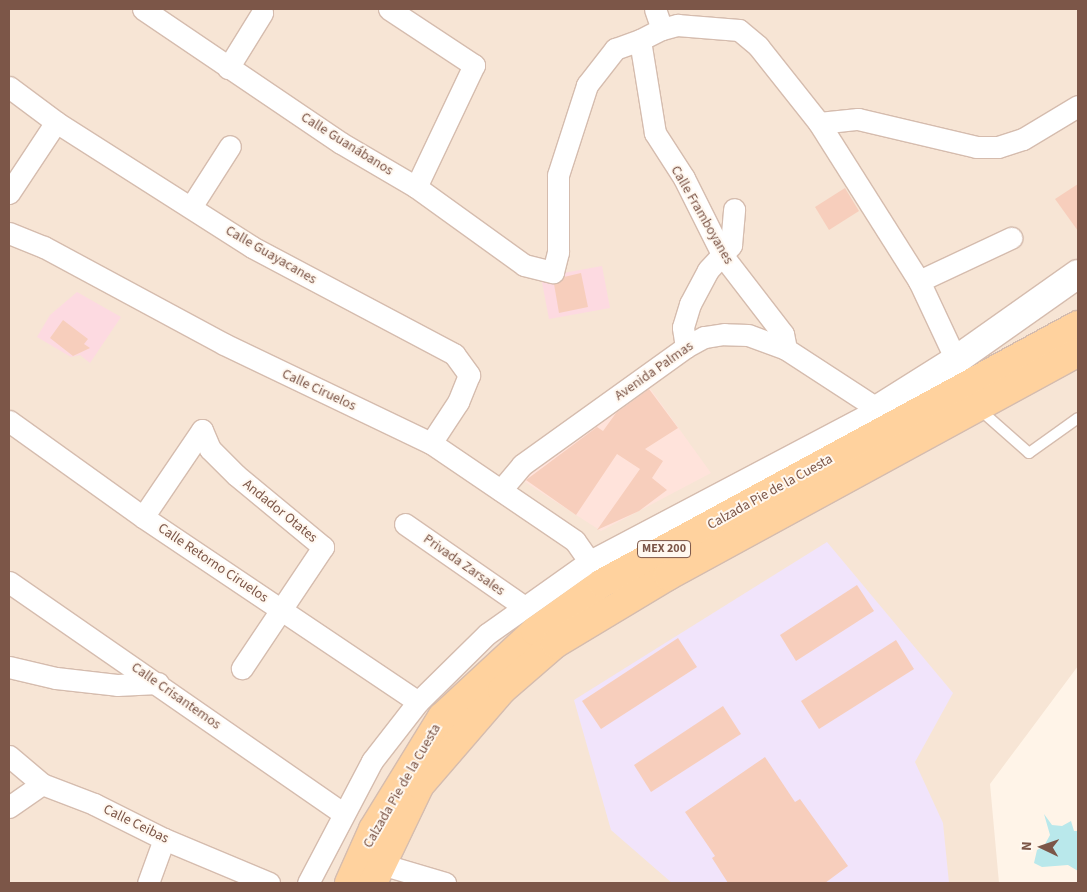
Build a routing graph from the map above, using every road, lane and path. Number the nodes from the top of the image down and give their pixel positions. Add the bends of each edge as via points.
1 (143, 9) edge
2 (655, 9) edge
3 (390, 11) edge
4 (262, 14) dead end
5 (662, 29) junction
6 (640, 40) junction
7 (228, 68) junction
8 (9, 86) edge
9 (1078, 106) edge
10 (56, 122) junction
11 (819, 123) junction
12 (230, 146) dead end
13 (416, 187) junction
14 (9, 193) edge
15 (191, 206) junction
16 (734, 209) dead end
17 (9, 233) edge
18 (1010, 238) dead end
19 (723, 256) junction
20 (1078, 274) edge
21 (919, 281) junction
22 (1078, 325) edge
23 (686, 347) junction
24 (786, 349) junction
25 (1078, 352) edge
26 (956, 360) junction
27 (976, 406) junction
28 (883, 418) junction
29 (1078, 418) edge
30 (9, 421) edge
31 (431, 443) junction
32 (501, 490) junction
33 (143, 517) junction
34 (405, 524) dead end
35 (596, 572) junction
36 (9, 582) edge
37 (523, 606) junction
38 (283, 610) junction
39 (9, 667) edge
40 (242, 668) dead end
41 (158, 683) junction
42 (418, 702) junction
43 (9, 756) edge
44 (42, 784) junction
45 (9, 807) edge
46 (342, 814) junction
47 (164, 839) junction
48 (377, 874) edge
49 (148, 883) edge
50 (269, 883) edge
51 (308, 883) edge
52 (350, 883) edge
53 (445, 883) edge

1 - 7 street, Calle Guanábanos
2 - 5 street
3 - 13 street via 474,65
4 - 7 street
5 - 6 street
5 - 11 street via 677,25 740,30 758,46
6 - 13 street, Calle Guanábanos via 615,48 587,85 560,166 558,252 553,272 524,265
6 - 19 street, Calle Framboyanes via 655,134 684,178
7 - 13 street, Calle Guanábanos
8 - 10 street, Calle Guayacanes
9 - 11 street via 1023,138 998,147 976,147 858,119
10 - 14 street
10 - 15 street, Calle Guayacanes
11 - 21 street
12 - 15 street
15 - 31 street, Calle Guayacanes via 252,248 454,354 469,375 458,402
16 - 19 street via 731,245
17 - 31 street, Calle Ciruelos via 44,247 224,344
18 - 21 street
19 - 23 street via 708,270 690,304 683,327
19 - 24 street, Calle Framboyanes via 783,334
20 - 26 main road
21 - 26 street
22 - 28 main road, Calzada Pie de la Cuesta / MEX 200
23 - 24 street, Avenida Palmas via 704,338 748,334
23 - 32 street, Avenida Palmas via 522,465
24 - 28 street, Avenida Palmas
25 - 27 main road, Calzada Pie de la Cuesta / MEX 200
26 - 28 main road
27 - 29 lane via 1029,453
27 - 48 main road, Calzada Pie de la Cuesta / MEX 200 via 677,571 555,644 502,690 420,785
28 - 35 main road, Calzada Pie de la Cuesta / MEX 200
30 - 33 street, Calle Retorno Ciruelos
31 - 32 street, Calle Ciruelos
32 - 35 street, Calle Ciruelos via 575,540
33 - 38 street, Calle Retorno Ciruelos
33 - 38 street, Andador Otates via 202,430 210,449 236,475 323,547
34 - 37 street, Privada Zarsales
35 - 37 street
35 - 52 main road, Calzada Pie de la Cuesta / MEX 200 via 442,717 373,829
36 - 41 street, Calle Crisantemos
37 - 42 street via 486,634
38 - 40 street
38 - 42 street, Calle Retorno Ciruelos
39 - 41 street via 56,678 118,685
41 - 46 street, Calle Crisantemos
42 - 46 street via 372,761
43 - 44 street, Calle Ceibas
44 - 45 street
44 - 47 street, Calle Ceibas via 94,804
46 - 51 street
47 - 49 street
47 - 50 street, Calle Ceibas
48 - 53 street

